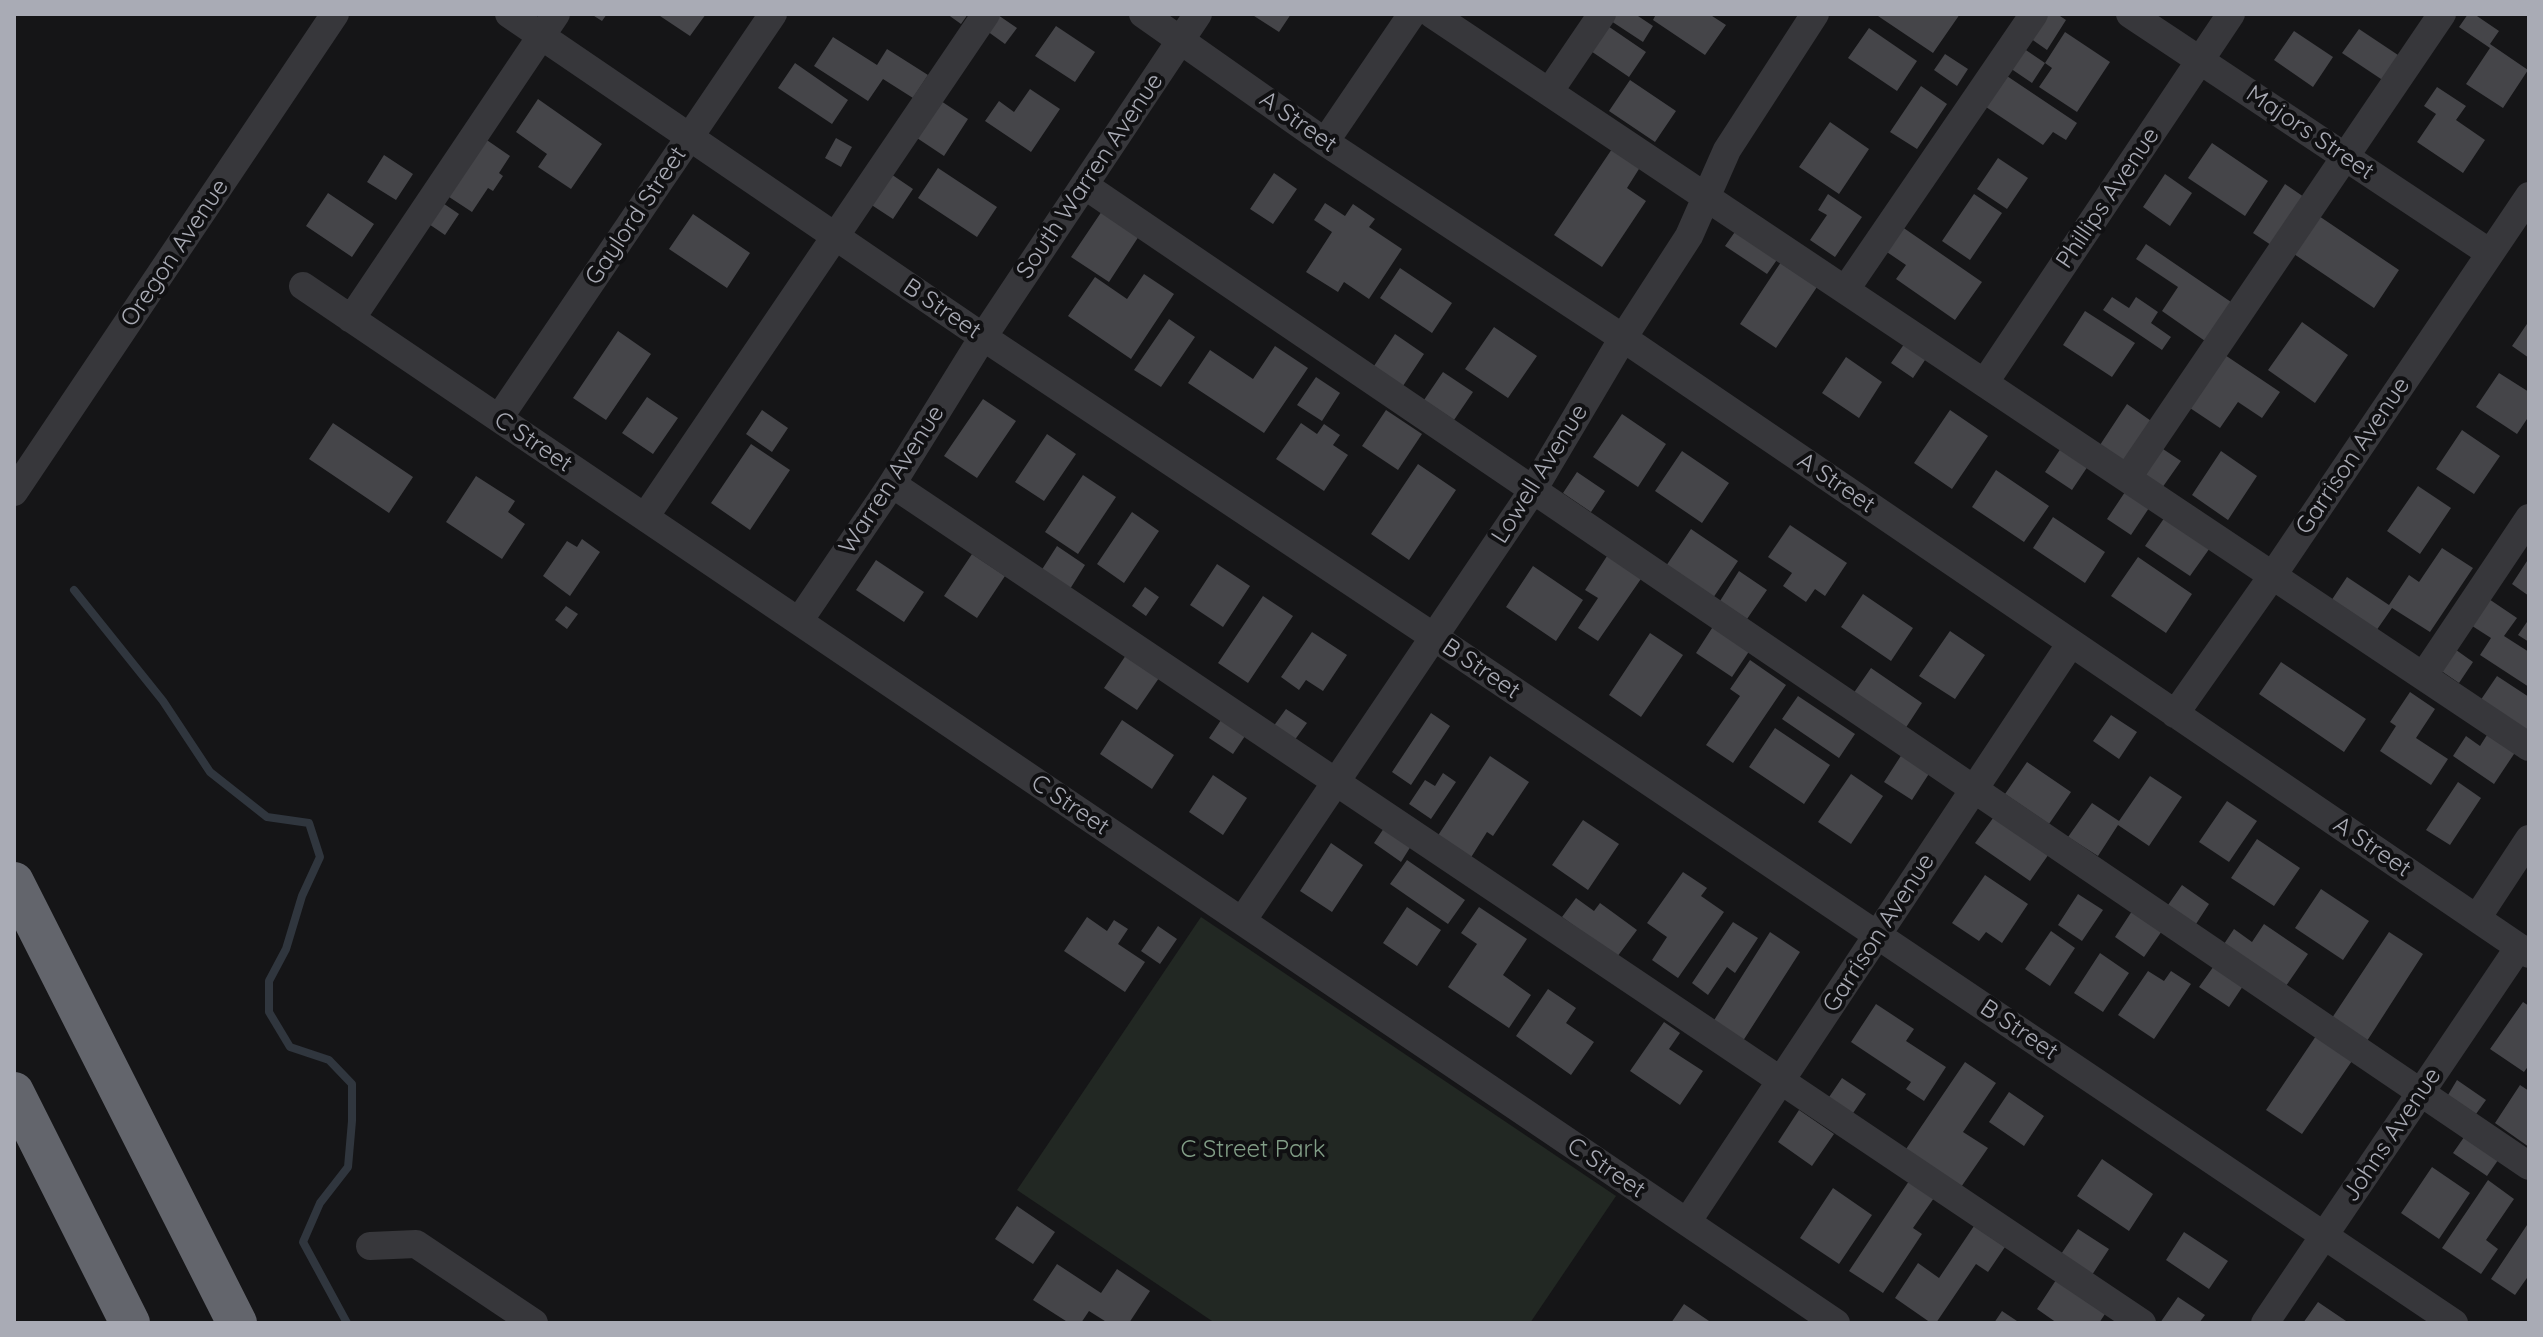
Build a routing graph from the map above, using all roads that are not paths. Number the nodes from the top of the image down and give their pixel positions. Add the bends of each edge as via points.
1 (335, 14) edge
2 (509, 14) edge
3 (773, 14) edge
4 (986, 14) edge
5 (1143, 14) edge
6 (1198, 14) edge
7 (1412, 14) edge
8 (1432, 14) edge
9 (1602, 14) edge
10 (1815, 14) edge
11 (2034, 14) edge
12 (2130, 14) edge
13 (2231, 14) edge
14 (2442, 14) edge
15 (549, 25) edge
16 (1181, 40) junction
17 (2200, 60) junction
18 (1549, 92) junction
19 (690, 137) junction
20 (1325, 142) junction
21 (2344, 156) junction
22 (1084, 185) junction
23 (1706, 196) junction
24 (2529, 196) edge
25 (836, 237) junction
26 (2490, 253) junction
27 (303, 286) dead end
28 (1846, 289) junction
29 (351, 319) junction
30 (983, 337) junction
31 (1623, 338) junction
32 (1985, 382) junction
33 (499, 418) junction
34 (2128, 477) junction
35 (892, 484) junction
36 (1533, 490) junction
37 (14, 492) edge
38 (645, 517) junction
39 (2529, 518) edge
40 (2273, 575) junction
41 (799, 621) junction
42 (1434, 637) junction
43 (2071, 643) junction
44 (2424, 675) junction
45 (2175, 714) junction
46 (2529, 747) edge
47 (1336, 783) junction
48 (1974, 789) junction
49 (2529, 839) edge
50 (14, 882) edge
51 (2477, 918) junction
52 (1242, 921) junction
53 (1877, 935) junction
54 (2524, 950) edge
55 (1781, 1080) junction
56 (14, 1092) edge
57 (2421, 1092) junction
58 (2529, 1166) edge
59 (1687, 1222) junction
60 (2324, 1235) junction
61 (370, 1246) dead end
62 (130, 1323) edge
63 (237, 1323) edge
64 (534, 1323) edge
65 (1836, 1323) edge
66 (2142, 1323) edge
67 (2265, 1323) edge
68 (2454, 1323) edge

1 - 37 street, Oregon Avenue
2 - 15 street, B Street
3 - 19 street, Gaylord Street
4 - 25 street
5 - 16 street, A Street
6 - 16 street, South Warren Avenue
7 - 20 street
8 - 18 street
9 - 18 street
10 - 23 street, Lowell Avenue via 1727,150
11 - 28 street
12 - 17 street, Majors Street
13 - 17 street, Phillips Avenue
14 - 21 street
15 - 19 street, B Street
15 - 29 street
16 - 20 street, A Street
16 - 22 street, South Warren Avenue
17 - 21 street, Majors Street
17 - 32 street, Phillips Avenue
18 - 23 street
19 - 25 street, B Street
19 - 33 street, Gaylord Street
20 - 31 street, A Street
21 - 26 street, Majors Street
21 - 34 street
22 - 30 street, South Warren Avenue
22 - 36 street
23 - 28 street
23 - 31 street, Lowell Avenue via 1689,236
24 - 26 street, Garrison Avenue
25 - 30 street, B Street
25 - 38 street
26 - 40 street, Garrison Avenue
27 - 29 street, C Street
28 - 32 street
29 - 33 street, C Street
30 - 35 street, Warren Avenue
30 - 42 street, B Street
31 - 36 street, Lowell Avenue
31 - 43 street, A Street
32 - 34 street
33 - 38 street, C Street
34 - 40 street
35 - 41 street, Warren Avenue
35 - 47 street
36 - 42 street, Lowell Avenue
36 - 48 street
38 - 41 street, C Street
39 - 44 street
40 - 44 street
40 - 45 street, Garrison Avenue
41 - 52 street, C Street
42 - 47 street, Lowell Avenue
42 - 53 street, B Street
43 - 45 street, A Street
43 - 48 street, Garrison Avenue
44 - 46 street
45 - 51 street, A Street
47 - 52 street, Lowell Avenue
47 - 55 street
48 - 53 street, Garrison Avenue
48 - 57 street
49 - 51 street
50 - 63 highway
51 - 54 street, A Street
52 - 59 street, C Street
53 - 55 street, Garrison Avenue
53 - 60 street, B Street
54 - 57 street, Johns Avenue
55 - 59 street, Garrison Avenue
55 - 66 street
56 - 62 highway
57 - 58 street
57 - 60 street, Johns Avenue
59 - 65 street, C Street
60 - 67 street, Johns Avenue
60 - 68 street, B Street
61 - 64 street via 416,1244

